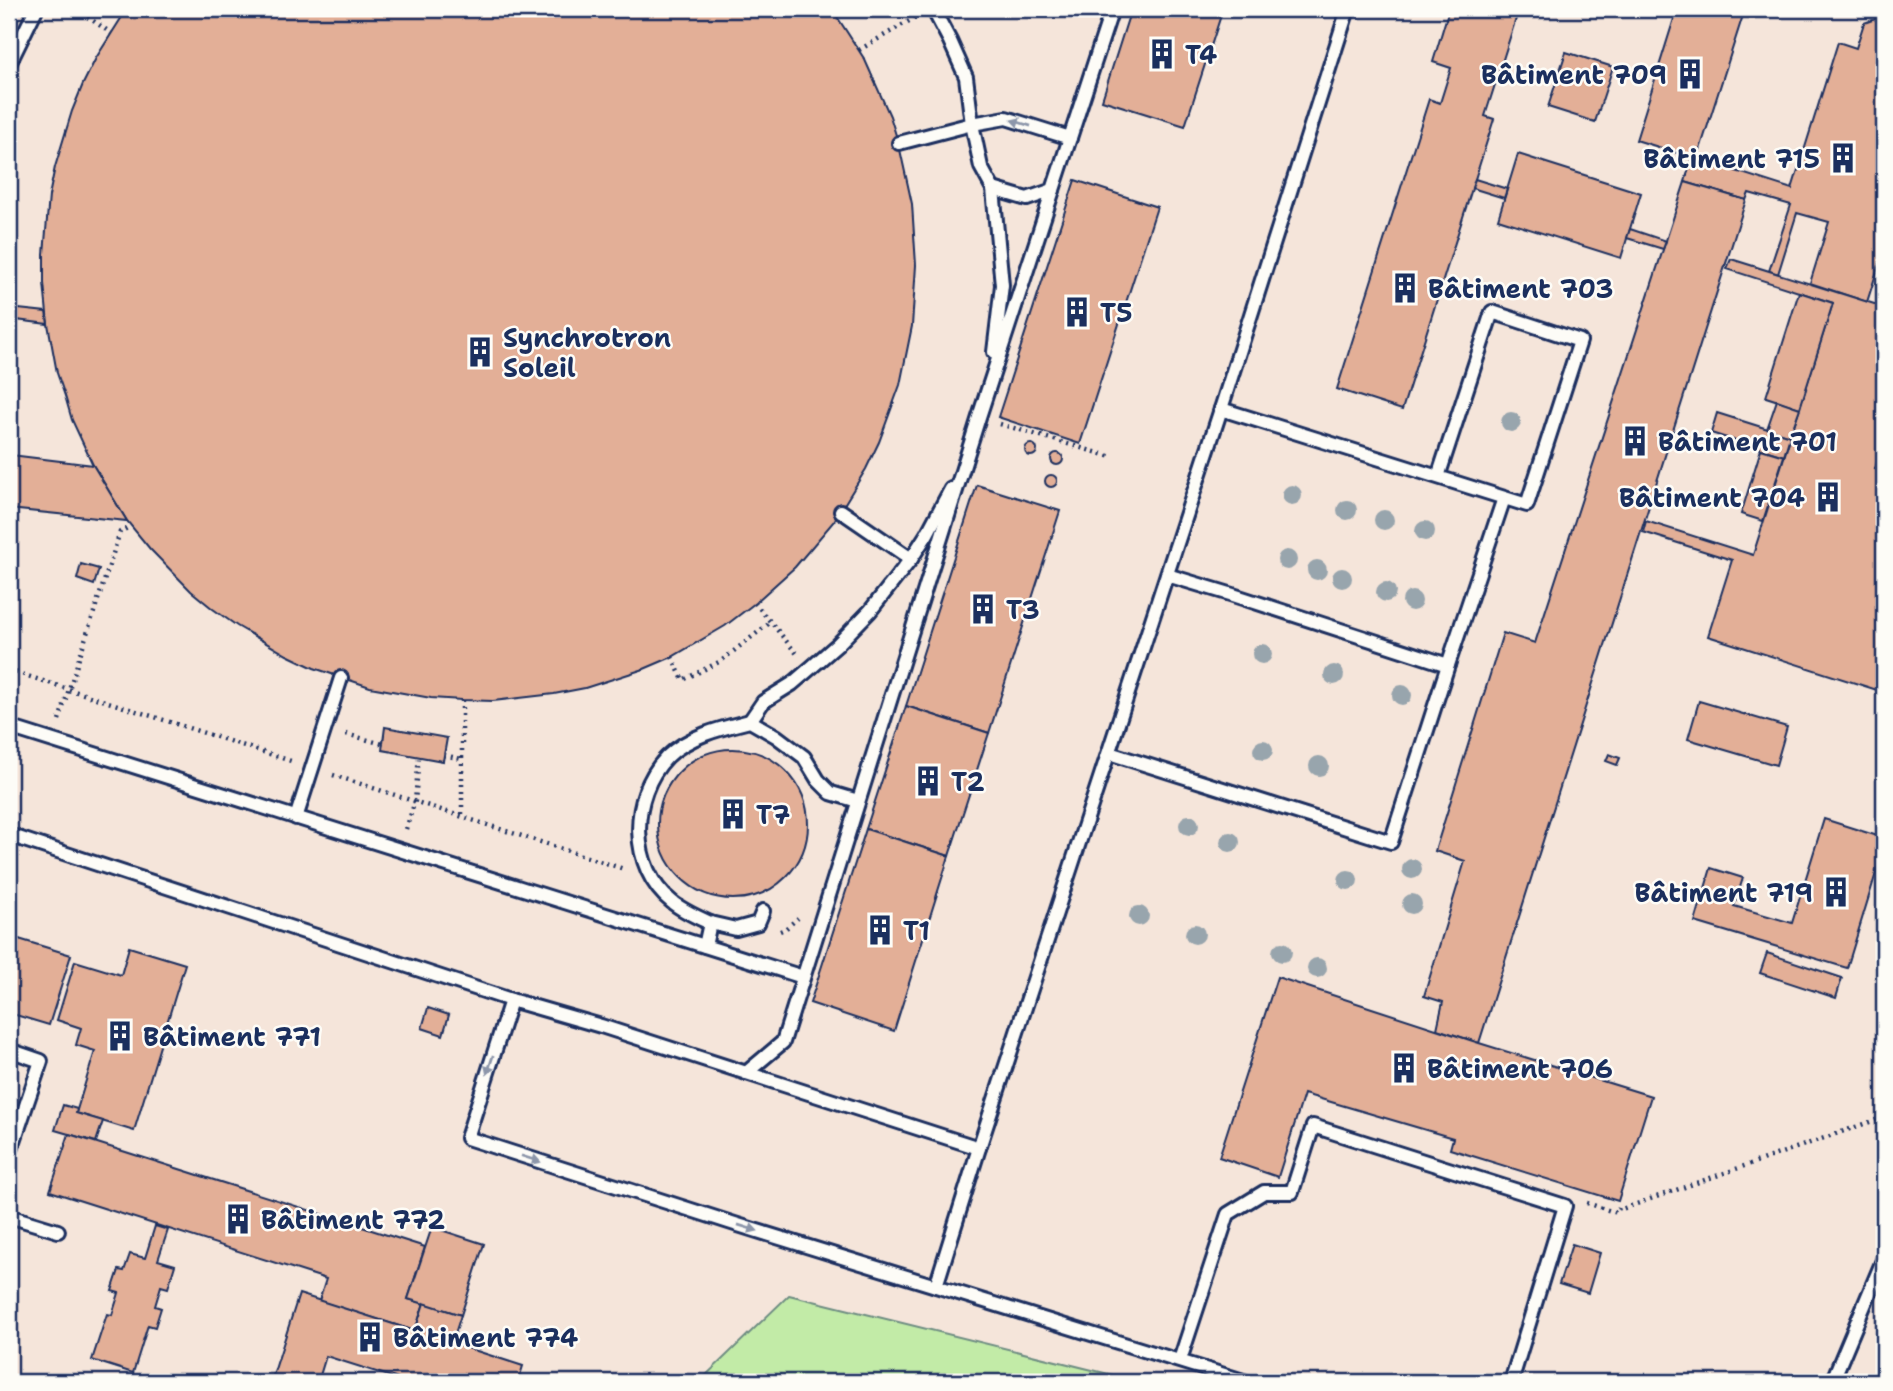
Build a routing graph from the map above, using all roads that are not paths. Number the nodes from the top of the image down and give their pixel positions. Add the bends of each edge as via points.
1 (36, 9) edge
2 (933, 9) edge
3 (1112, 9) edge
4 (1348, 9) edge
5 (9, 64) edge
6 (972, 124) junction
7 (1070, 138) junction
8 (899, 142) dead end
9 (993, 188) junction
10 (1053, 190) junction
11 (1221, 409) junction
12 (979, 418) junction
13 (1438, 477) junction
14 (1504, 498) junction
15 (841, 511) dead end
16 (911, 559) junction
17 (1167, 575) junction
18 (1448, 665) junction
19 (341, 678) dead end
20 (750, 721) junction
21 (9, 727) edge
22 (1109, 753) junction
23 (858, 801) junction
24 (296, 818) junction
25 (9, 835) edge
26 (763, 911) dead end
27 (710, 923) junction
28 (705, 946) junction
29 (803, 977) junction
30 (511, 1000) junction
31 (9, 1051) edge
32 (746, 1073) junction
33 (979, 1148) junction
34 (9, 1156) edge
35 (9, 1216) edge
36 (58, 1231) dead end
37 (1884, 1258) edge
38 (936, 1286) junction
39 (1180, 1360) junction
40 (1247, 1382) edge
41 (1511, 1382) edge
42 (1832, 1382) edge

1 - 5 lane
2 - 6 lane via 966,77
3 - 7 lane
4 - 11 lane
7 -> 6 lane via 1006,118
6 - 8 lane
6 - 9 lane via 981,167
7 - 10 lane
9 - 10 lane via 1027,199
9 - 12 lane via 1002,285 995,348
10 - 12 lane
11 - 13 lane
11 - 17 lane
12 - 16 lane via 958,475
12 - 23 lane
13 - 14 lane
13 - 14 lane via 1492,312 1580,341 1527,505
14 - 18 lane
15 - 16 lane
16 - 20 lane via 837,645 763,702
17 - 18 lane
17 - 22 lane
18 - 22 lane via 1391,842
19 - 24 lane
20 - 23 lane via 804,757 831,793
20 - 27 lane via 690,741 667,757 649,782 639,808 638,836 655,883 671,902
21 - 24 lane
22 - 33 lane
23 - 29 lane
24 - 28 lane
25 - 30 lane
26 - 27 lane via 758,923 736,929
27 - 28 lane
28 - 29 lane
29 - 32 lane via 783,1042
30 - 32 lane
30 -> 38 lane via 467,1138
31 - 34 lane via 41,1061
32 - 33 lane
33 - 38 lane
35 - 36 lane
37 - 42 lane
38 - 39 lane
39 - 40 lane
39 - 41 lane via 1228,1214 1264,1192 1292,1192 1313,1126 1565,1206

